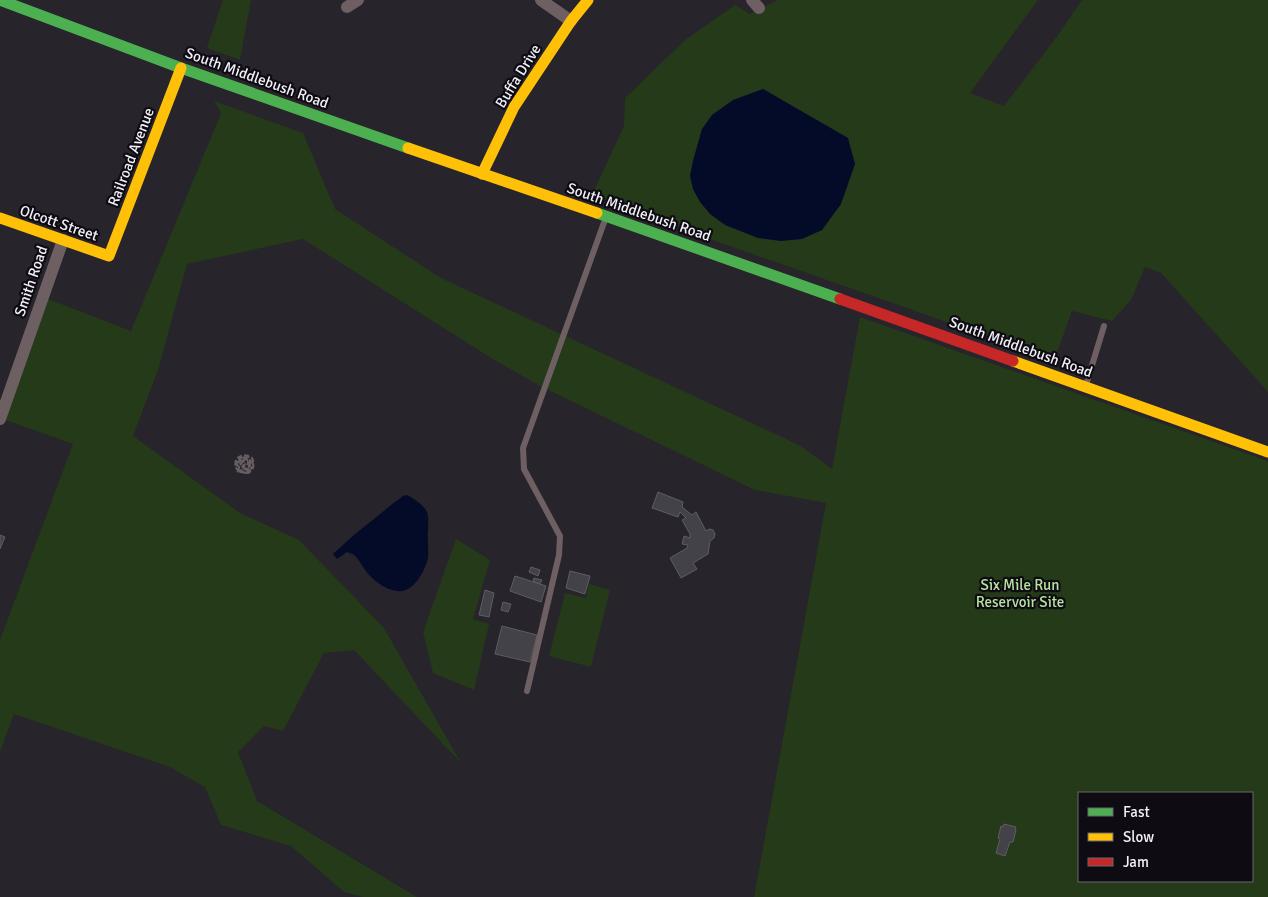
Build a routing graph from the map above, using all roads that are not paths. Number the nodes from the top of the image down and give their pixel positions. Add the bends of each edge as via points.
1 (0, 0) edge
2 (541, 0) edge
3 (588, 0) edge
4 (570, 21) junction
5 (181, 68) junction
6 (482, 174) junction
7 (607, 216) junction
8 (0, 218) edge
9 (63, 240) junction
10 (109, 256) joint
11 (1104, 326) dead end
12 (1086, 386) junction
13 (0, 418) edge
14 (1268, 452) edge
15 (527, 691) dead end

1 - 5 street, South Middlebush Road
2 - 4 street
3 - 4 street, Buffa Drive
4 - 6 street, Buffa Drive via 514,107
5 - 6 street, South Middlebush Road
5 - 10 street, Railroad Avenue
6 - 7 street, South Middlebush Road
7 - 12 street, South Middlebush Road
7 - 15 lane via 523,448 524,469 560,536 559,555
8 - 9 street, Olcott Street
9 - 10 street, Olcott Street
9 - 13 street, Smith Road
11 - 12 lane
12 - 14 street, South Middlebush Road

